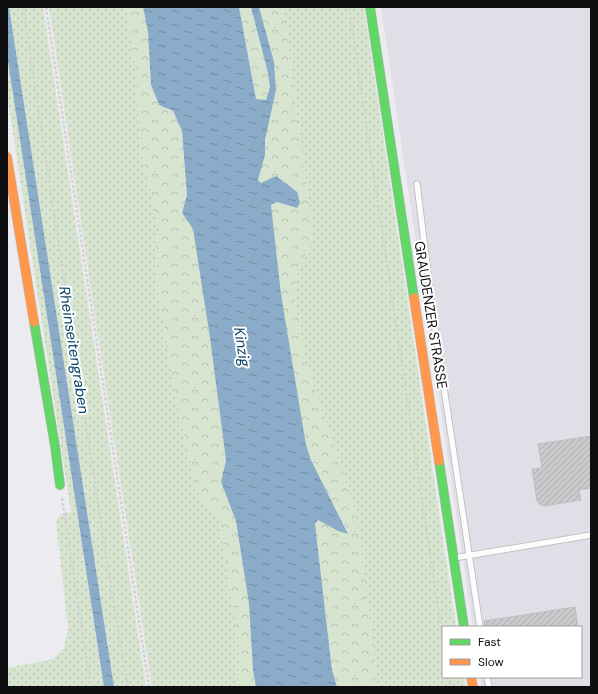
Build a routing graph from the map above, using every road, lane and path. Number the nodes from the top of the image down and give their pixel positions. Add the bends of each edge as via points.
1 (23, 7) edge
2 (46, 7) edge
3 (348, 7) edge
4 (370, 7) edge
5 (7, 157) edge
6 (417, 184) dead end
7 (60, 485) joint
8 (591, 535) edge
9 (469, 555) junction
10 (454, 558) junction
11 (464, 626) edge
12 (480, 626) edge
13 (442, 635) edge
14 (91, 687) edge
15 (128, 687) edge
16 (149, 687) edge

1 - 15 path
2 - 16 path
3 - 13 path
4 - 10 street, GRAUDENZER STRASSE
5 - 7 street
6 - 9 lane via 434,322
7 - 14 path
8 - 9 lane
9 - 10 lane
9 - 12 lane
10 - 11 street, GRAUDENZER STRASSE

